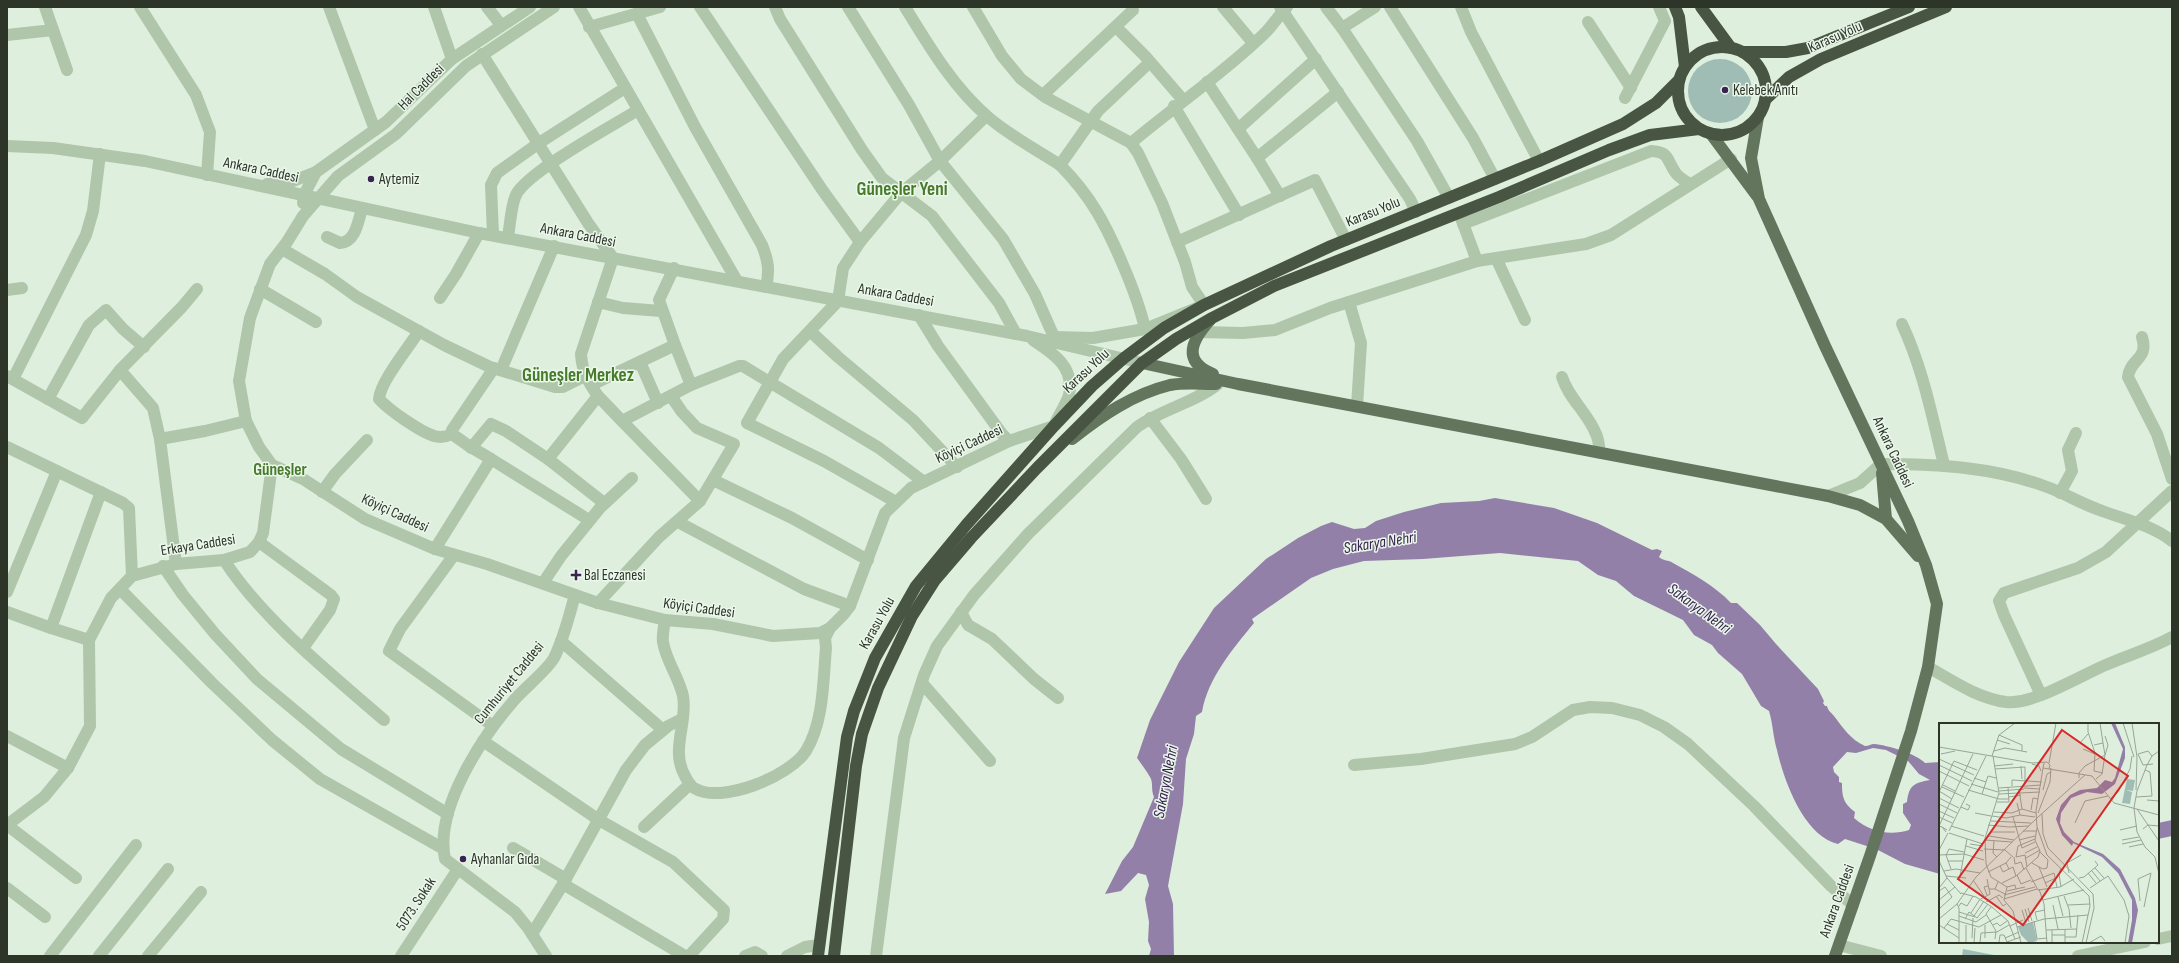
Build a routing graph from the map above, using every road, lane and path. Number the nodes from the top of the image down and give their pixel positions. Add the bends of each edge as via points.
1 (45, 7) edge
2 (140, 7) edge
3 (329, 7) edge
4 (434, 7) edge
5 (487, 7) edge
6 (554, 7) edge
7 (580, 7) edge
8 (660, 7) edge
9 (700, 7) edge
10 (775, 7) edge
11 (848, 7) edge
12 (905, 7) edge
13 (973, 7) edge
14 (1222, 7) edge
15 (1326, 7) edge
16 (1374, 7) edge
17 (1461, 7) edge
18 (1659, 7) edge
19 (1676, 7) edge
20 (1701, 7) edge
21 (1909, 7) edge
22 (1946, 7) edge
23 (1284, 8) edge
24 (1395, 8) edge
25 (523, 9) edge
26 (1133, 10) dead end
27 (637, 14) junction
28 (1588, 22) dead end
29 (501, 25) junction
30 (589, 27) junction
31 (1116, 27) junction
32 (1342, 28) junction
33 (53, 30) junction
34 (7, 35) edge
35 (1253, 43) junction
36 (1737, 50) junction
37 (482, 54) junction
38 (452, 59) junction
39 (1316, 59) junction
40 (1150, 62) junction
41 (1684, 67) junction
42 (67, 70) dead end
43 (1679, 80) junction
44 (1207, 82) junction
45 (625, 88) junction
46 (1338, 92) junction
47 (1043, 95) junction
48 (1765, 100) junction
49 (1179, 103) junction
50 (638, 110) junction
51 (986, 116) junction
52 (1758, 117) junction
53 (1091, 121) junction
54 (1238, 129) junction
55 (1699, 129) junction
56 (375, 130) junction
57 (1712, 134) junction
58 (539, 143) junction
59 (1131, 143) junction
60 (7, 146) edge
61 (100, 154) junction
62 (1257, 158) junction
63 (1731, 159) junction
64 (940, 161) junction
65 (1539, 161) junction
66 (551, 163) junction
67 (1060, 165) junction
68 (316, 172) junction
69 (208, 175) junction
70 (1495, 179) junction
71 (1690, 184) junction
72 (255, 186) junction
73 (901, 193) junction
74 (304, 195) junction
75 (1280, 196) junction
76 (318, 198) junction
77 (1449, 198) junction
78 (1759, 199) junction
79 (362, 208) junction
80 (1416, 212) junction
81 (1239, 215) junction
82 (303, 216) junction
83 (1461, 219) junction
84 (479, 233) junction
85 (493, 235) junction
86 (508, 237) junction
87 (327, 238) dead end
88 (1346, 240) junction
89 (860, 242) junction
90 (1177, 242) junction
91 (554, 246) junction
92 (282, 249) junction
93 (613, 258) junction
94 (1496, 258) junction
95 (1477, 261) junction
96 (674, 268) junction
97 (737, 281) junction
98 (766, 287) junction
99 (22, 288) dead end
100 (197, 289) dead end
101 (260, 289) junction
102 (7, 290) edge
103 (440, 298) dead end
104 (838, 301) junction
105 (598, 302) junction
106 (1349, 302) junction
107 (1204, 305) junction
108 (661, 311) junction
109 (919, 316) junction
110 (1212, 318) junction
111 (1525, 320) dead end
112 (316, 322) dead end
113 (1902, 324) dead end
114 (1145, 328) junction
115 (810, 330) junction
116 (420, 331) junction
117 (1199, 332) junction
118 (1021, 335) junction
119 (1054, 337) junction
120 (2142, 337) dead end
121 (675, 345) junction
122 (144, 348) junction
123 (1124, 358) junction
124 (640, 362) junction
125 (1142, 363) junction
126 (497, 369) junction
127 (120, 370) junction
128 (1562, 377) dead end
129 (10, 378) edge
130 (770, 380) junction
131 (588, 381) junction
132 (1218, 384) junction
133 (1238, 384) junction
134 (691, 385) junction
135 (598, 396) junction
136 (671, 396) junction
137 (48, 399) junction
138 (658, 402) junction
139 (1358, 406) junction
140 (1150, 418) junction
141 (246, 421) junction
142 (622, 421) junction
143 (1054, 426) junction
144 (2076, 433) dead end
145 (452, 434) junction
146 (160, 439) junction
147 (367, 440) dead end
148 (1009, 441) junction
149 (7, 447) edge
150 (471, 448) junction
151 (1600, 453) junction
152 (492, 459) junction
153 (548, 459) junction
154 (1881, 464) junction
155 (1944, 464) junction
156 (272, 465) junction
157 (957, 467) junction
158 (1037, 468) junction
159 (57, 471) junction
160 (632, 478) dead end
161 (2172, 478) edge
162 (713, 480) junction
163 (924, 482) junction
164 (2172, 491) edge
165 (101, 492) junction
166 (322, 492) junction
167 (2060, 493) junction
168 (1828, 496) junction
169 (1206, 499) dead end
170 (700, 502) junction
171 (896, 502) junction
172 (603, 505) junction
173 (1886, 519) junction
174 (589, 520) junction
175 (678, 522) junction
176 (2135, 523) junction
177 (2172, 541) edge
178 (259, 542) junction
179 (435, 549) junction
180 (454, 555) junction
181 (224, 560) junction
182 (868, 560) junction
183 (176, 564) junction
184 (1926, 565) junction
185 (163, 566) junction
186 (132, 576) junction
187 (543, 583) junction
188 (120, 589) junction
189 (7, 592) edge
190 (575, 595) junction
191 (598, 603) junction
192 (850, 606) junction
193 (7, 612) edge
194 (961, 612) junction
195 (664, 620) junction
196 (51, 628) junction
197 (830, 628) junction
198 (2172, 636) edge
199 (89, 640) junction
200 (561, 641) junction
201 (303, 648) junction
202 (1928, 667) junction
203 (922, 683) junction
204 (2041, 695) junction
205 (1058, 698) dead end
206 (682, 719) junction
207 (384, 720) dead end
208 (493, 726) junction
209 (663, 730) junction
210 (7, 737) edge
211 (483, 741) junction
212 (990, 761) dead end
213 (1354, 766) dead end
214 (68, 768) junction
215 (690, 784) junction
216 (448, 814) junction
217 (599, 820) junction
218 (7, 825) edge
219 (644, 827) dead end
220 (136, 845) dead end
221 (442, 848) junction
222 (513, 848) dead end
223 (168, 869) dead end
224 (458, 869) junction
225 (76, 878) dead end
226 (564, 882) junction
227 (7, 888) edge
228 (200, 892) dead end
229 (1853, 905) junction
230 (45, 917) dead end
231 (532, 934) junction
232 (2172, 936) edge
233 (2159, 939) edge
234 (2140, 943) edge
235 (819, 950) edge
236 (1837, 950) edge
237 (50, 956) edge
238 (99, 956) edge
239 (148, 956) edge
240 (401, 956) edge
241 (546, 956) edge
242 (685, 956) edge
243 (689, 956) edge
244 (745, 956) edge
245 (762, 956) edge
246 (787, 956) edge
247 (834, 956) edge
248 (876, 956) edge
249 (1881, 956) edge
250 (2078, 956) edge

1 - 33 street
2 - 69 street via 196,95 210,132
3 - 56 street
4 - 38 street
5 - 29 street
6 - 37 street, Hal Caddesi
7 - 30 street
8 - 27 street
9 - 89 street via 822,191
10 - 73 street via 862,150 882,178
11 - 64 street
12 - 51 street via 934,54
13 - 47 street via 1002,56 1021,79
14 - 35 street
15 - 32 street
16 - 32 street
17 - 65 street via 1471,32
18 - 28 street via 1665,21 1628,93
19 - 41 highway
20 - 36 highway
21 - 36 highway, Karasu Yolu via 1808,48 1786,52
22 - 48 highway, Karasu Yolu via 1821,59 1789,77
23 - 35 street via 1266,32
23 - 39 street
24 - 70 street
25 - 29 street, Hal Caddesi
26 - 31 street
27 - 30 street
27 - 98 street via 692,120 762,244 770,272
29 - 38 street, Hal Caddesi
30 - 45 street
31 - 40 street
31 - 47 street
32 - 77 street via 1417,141
33 - 34 street
33 - 42 street
35 - 44 street
36 - 41 highway via 1718,47 1705,50 1693,57
36 - 48 highway via 1754,60 1762,72 1766,86
37 - 58 street
37 - 76 street, Hal Caddesi via 466,66 396,134 338,176
38 - 56 street, Hal Caddesi
39 - 46 street
39 - 54 street
40 - 49 street
40 - 53 street via 1098,110
41 - 43 highway
43 - 55 highway via 1681,108 1688,120
43 - 65 highway, Karasu Yolu via 1656,103 1636,116
44 - 49 street
44 - 54 street
45 - 50 street
45 - 58 street
46 - 62 street
46 - 80 street via 1410,199
47 - 53 street
48 - 52 highway
49 - 59 street
49 - 81 street
50 - 66 street
50 - 97 street
51 - 64 street
51 - 67 street
52 - 57 highway via 1737,133
52 - 78 main road via 1751,158
53 - 59 street
53 - 67 street
54 - 62 street
55 - 57 highway
55 - 83 highway, Karasu Yolu via 1650,135 1609,150
56 - 68 street, Hal Caddesi
57 - 63 main road
58 - 66 street
58 - 85 street via 497,173 491,185
59 - 90 street via 1138,152
60 - 61 street, Ankara Caddesi
61 - 69 street, Ankara Caddesi
61 - 129 street via 93,211 86,235
62 - 75 street
63 - 71 street
63 - 78 main road
64 - 73 street
64 - 119 street via 1003,239 1035,294
65 - 70 highway, Karasu Yolu
66 - 86 street via 523,186 516,196
66 - 93 street
67 - 114 street via 1078,183 1095,206 1140,306
68 - 72 street via 293,181
68 - 74 street, Hal Caddesi
69 - 72 street, Ankara Caddesi
70 - 77 highway, Karasu Yolu
71 - 83 street via 1675,172 1665,154 1651,151
71 - 94 street via 1611,235 1586,244
72 - 74 street, Ankara Caddesi
73 - 89 street
73 - 118 street via 932,216
74 - 76 street, Ankara Caddesi
74 - 82 street
75 - 81 street
75 - 88 street via 1314,180
76 - 79 street, Ankara Caddesi
76 - 82 street, Hal Caddesi
77 - 80 highway, Karasu Yolu
78 - 154 main road, Ankara Caddesi via 1818,332
79 - 84 street, Ankara Caddesi
79 - 87 street via 353,236 349,240 340,243
80 - 88 highway, Karasu Yolu
81 - 90 street
82 - 92 street
83 - 95 street
83 - 110 highway, Karasu Yolu via 1274,286
84 - 85 street, Ankara Caddesi
84 - 103 street
85 - 86 street, Ankara Caddesi
86 - 91 street, Ankara Caddesi
88 - 107 highway, Karasu Yolu
89 - 104 street via 844,268
90 - 107 street via 1192,287
91 - 93 street, Ankara Caddesi
91 - 126 street
92 - 101 street via 270,264
92 - 116 street via 357,296
93 - 96 street, Ankara Caddesi
93 - 105 street
94 - 95 street
94 - 111 street
95 - 106 street
96 - 97 street, Ankara Caddesi
96 - 108 street via 659,300
97 - 98 street, Ankara Caddesi
98 - 104 street, Ankara Caddesi
99 - 102 street
100 - 122 street
101 - 112 street
101 - 141 street via 250,318 239,381
104 - 109 street, Ankara Caddesi
104 - 115 street
105 - 108 street via 623,308
105 - 131 street via 581,354
106 - 117 street via 1275,330
106 - 139 street via 1361,343
107 - 114 street
107 - 123 highway, Karasu Yolu via 1164,328
108 - 121 street
109 - 118 street, Ankara Caddesi
109 - 148 street
110 - 117 main road
110 - 125 highway, Karasu Yolu
113 - 155 street via 1924,381
114 - 119 street via 1093,338
115 - 130 street via 783,359
115 - 157 street via 914,420
116 - 126 street
116 - 145 street via 391,373 379,394 379,399 388,409 434,436 445,437
117 - 133 main road via 1193,348 1193,359 1198,366
118 - 119 street
118 - 123 street, Ankara Caddesi
118 - 143 street via 1056,355 1068,372 1068,395
120 - 161 street via 2145,347 2128,377 2157,434
121 - 124 street
121 - 134 street
122 - 127 street
122 - 137 street via 106,310 89,325
123 - 125 street, Ankara Caddesi
123 - 143 highway, Karasu Yolu via 1092,386
124 - 131 street
124 - 138 street
125 - 133 main road
125 - 158 highway, Karasu Yolu
126 - 131 street via 555,387
126 - 145 street via 452,430
127 - 137 street via 82,418
127 - 146 street via 153,408
128 - 151 street via 1566,390 1589,419 1597,436
129 - 137 street
130 - 134 street via 743,366
130 - 163 street via 785,392 879,448
130 - 171 street via 747,423 824,461
131 - 135 street
132 - 133 main road
132 - 140 street via 1203,394
132 - 158 main road via 1171,385 1126,402 1094,422
133 - 139 main road
134 - 136 street
135 - 142 street
135 - 153 street
136 - 138 street
136 - 162 street via 697,428 734,444
138 - 142 street
139 - 151 main road
140 - 169 street via 1181,459
140 - 194 street via 1132,432 1028,534
141 - 146 street via 205,432
141 - 156 street via 259,447
142 - 170 street
143 - 148 street, Köyiçi Caddesi
143 - 235 highway, Karasu Yolu via 916,586 875,658 854,711 847,738
144 - 167 street via 2068,450 2072,471
145 - 150 street
146 - 183 street
147 - 166 street
148 - 157 street, Köyiçi Caddesi
149 - 159 street
150 - 152 street
150 - 153 street via 491,424
151 - 168 main road
152 - 174 street
152 - 179 street
153 - 172 street via 604,501
154 - 155 street
154 - 168 street via 1860,483
154 - 173 main road
154 - 184 main road, Ankara Caddesi
155 - 167 street via 2046,486
156 - 166 street, Köyiçi Caddesi via 303,478
156 - 178 street via 269,498
157 - 163 street, Köyiçi Caddesi
158 - 247 highway, Karasu Yolu via 935,580 905,629 878,688 862,734 856,766
159 - 165 street
159 - 189 street
160 - 172 street
162 - 170 street
162 - 182 street via 792,518
163 - 171 street, Köyiçi Caddesi via 911,488
164 - 176 street
165 - 186 street via 129,508
165 - 196 street
166 - 179 street, Köyiçi Caddesi via 364,519
167 - 176 street
168 - 173 main road via 1860,505
170 - 175 street
171 - 182 street, Köyiçi Caddesi via 885,513
172 - 174 street
173 - 184 main road
174 - 187 street
175 - 191 street via 659,537
175 - 192 street via 804,588
176 - 177 street via 2150,527
176 - 204 street via 2106,552 2078,568 2004,592 2000,596 1999,601 2004,615
178 - 181 street, Erkaya Caddesi via 250,552
178 - 201 street via 334,599 330,610
179 - 180 street, Köyiçi Caddesi
180 - 187 street, Köyiçi Caddesi
180 - 208 street via 400,629 388,651
181 - 183 street, Erkaya Caddesi
181 - 201 street via 235,578
182 - 192 street, Köyiçi Caddesi
183 - 185 street, Erkaya Caddesi
184 - 202 main road, Ankara Caddesi via 1937,604
185 - 186 street, Erkaya Caddesi
185 - 216 street via 215,634 258,679 341,749
186 - 188 street, Erkaya Caddesi
187 - 190 street, Köyiçi Caddesi
188 - 199 street, Erkaya Caddesi via 111,598
188 - 221 street via 212,683 272,740 320,779
190 - 191 street, Köyiçi Caddesi
190 - 200 street, Cumhuriyet Caddesi
191 - 195 street, Köyiçi Caddesi
192 - 197 street, Köyiçi Caddesi
193 - 196 street
194 - 203 street via 937,646
194 - 205 street via 968,625 992,639
195 - 197 street, Köyiçi Caddesi via 713,624 773,636 820,633
195 - 206 street via 663,641 682,694
196 - 199 street
197 - 215 street via 825,638 818,721 805,752 785,770 751,787 723,794 702,791
198 - 204 street via 2148,650 2109,663
199 - 214 street, Erkaya Caddesi via 90,726
200 - 208 street, Cumhuriyet Caddesi via 553,659
200 - 209 street
201 - 207 street
202 - 204 street via 1990,699 2008,702
202 - 229 main road, Ankara Caddesi via 1911,731
203 - 212 street
203 - 248 street via 904,738 900,760
206 - 209 street
206 - 215 street via 678,750 684,774
208 - 211 street, Cumhuriyet Caddesi
209 - 217 street via 645,745 626,770
210 - 214 street
211 - 216 street, Cumhuriyet Caddesi via 475,752
211 - 217 street
213 - 229 street via 1421,759 1515,744 1532,737 1573,710 1590,706 1633,713 1664,727 1688,744
214 - 218 street, Erkaya Caddesi via 44,797
215 - 219 street
216 - 221 street, Cumhuriyet Caddesi
217 - 226 street
217 - 243 street via 673,862 724,910 723,919
218 - 225 street
220 - 237 street
221 - 224 street via 445,859
222 - 226 street
223 - 238 street
224 - 231 street via 515,912
224 - 240 street, 5073. Sokak
226 - 231 street
226 - 242 street
227 - 230 street
228 - 239 street
229 - 236 main road, Ankara Caddesi
231 - 241 street
232 - 233 street
234 - 250 street
235 - 246 street via 805,946
236 - 249 street
244 - 245 street via 755,952

